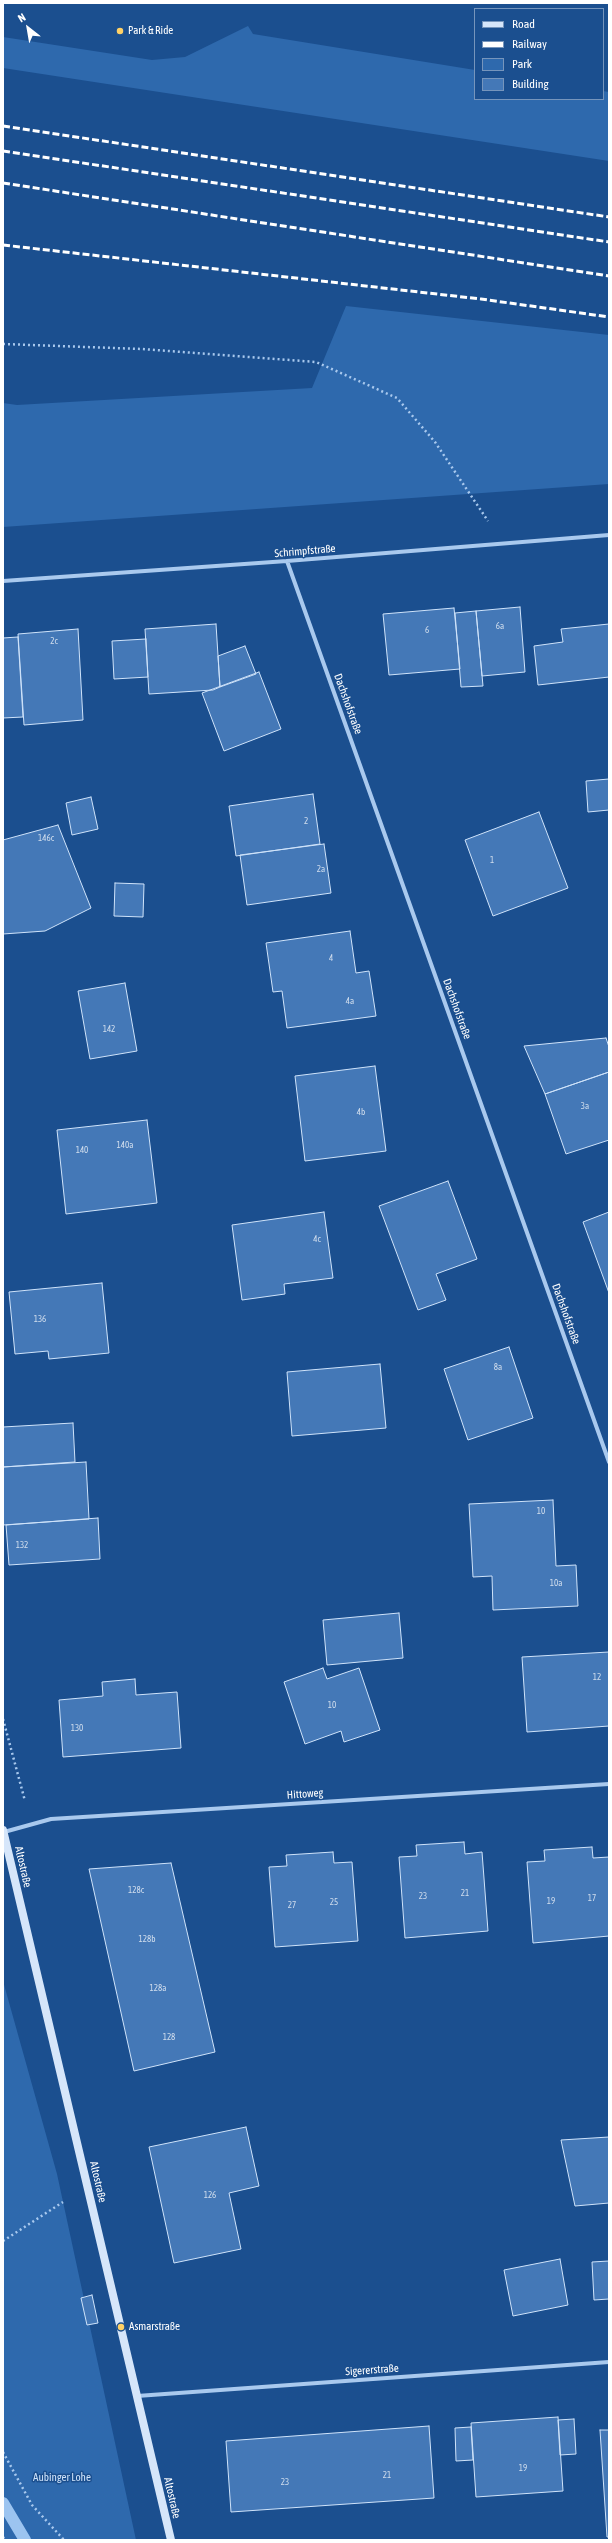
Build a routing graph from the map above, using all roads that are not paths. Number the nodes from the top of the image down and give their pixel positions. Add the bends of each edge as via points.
1 (609, 535) edge
2 (287, 562) junction
3 (3, 581) edge
4 (609, 1462) edge
5 (609, 1784) edge
6 (3, 1831) edge
7 (609, 2362) edge
8 (136, 2396) junction
9 (170, 2540) edge

1 - 2 street, Schrimpfstraße
2 - 3 street, Schrimpfstraße
2 - 4 street, Dachshofstraße
5 - 6 street, Hittoweg via 51,1819
6 - 8 main road, Altostraße
7 - 8 street, Sigererstraße
8 - 9 main road, Altostraße

